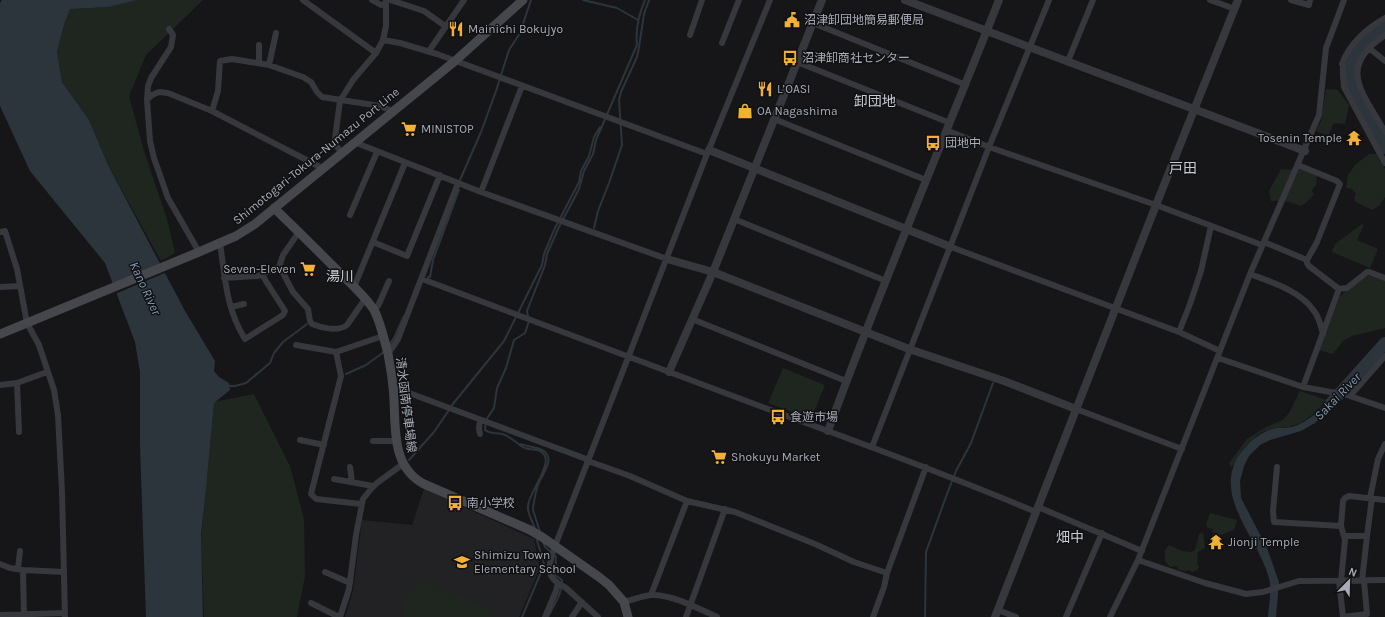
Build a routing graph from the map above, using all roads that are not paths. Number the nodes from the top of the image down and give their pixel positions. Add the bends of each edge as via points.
1 (303, 0) edge
2 (372, 0) edge
3 (390, 0) edge
4 (463, 0) edge
5 (523, 0) edge
6 (702, 0) edge
7 (739, 0) edge
8 (770, 0) edge
9 (822, 0) edge
10 (905, 0) edge
11 (999, 0) edge
12 (1049, 0) edge
13 (1093, 0) edge
14 (1210, 0) edge
15 (1238, 0) edge
16 (1292, 0) edge
17 (1310, 0) edge
18 (1344, 0) edge
19 (385, 2) edge
20 (1235, 9) junction
21 (1385, 18) edge
22 (813, 23) junction
23 (445, 26) junction
24 (169, 29) dead end
25 (987, 32) junction
26 (276, 33) dead end
27 (690, 35) dead end
28 (1385, 35) edge
29 (383, 40) junction
30 (722, 43) dead end
31 (260, 45) dead end
32 (1031, 47) junction
33 (1368, 48) junction
34 (429, 51) junction
35 (376, 53) junction
36 (455, 61) junction
37 (1068, 61) junction
38 (1385, 61) edge
39 (797, 62) junction
40 (259, 63) junction
41 (269, 65) junction
42 (966, 85) junction
43 (522, 86) junction
44 (341, 99) junction
45 (147, 100) junction
46 (1196, 109) junction
47 (212, 111) junction
48 (392, 111) junction
49 (774, 119) junction
50 (948, 127) junction
51 (1385, 132) edge
52 (354, 142) junction
53 (989, 147) junction
54 (1305, 151) junction
55 (377, 152) junction
56 (708, 152) junction
57 (341, 153) junction
58 (1385, 162) edge
59 (405, 163) junction
60 (1298, 165) junction
61 (322, 168) junction
62 (754, 168) junction
63 (440, 175) junction
64 (926, 180) junction
65 (458, 183) junction
66 (481, 192) junction
67 (1156, 205) junction
68 (274, 208) junction
69 (350, 215) dead end
70 (734, 219) junction
71 (1211, 226) junction
72 (906, 230) junction
73 (0, 232) edge
74 (300, 232) junction
75 (373, 242) junction
76 (220, 243) junction
77 (1263, 244) junction
78 (951, 247) junction
79 (196, 253) junction
80 (667, 259) junction
81 (1307, 260) junction
82 (278, 267) junction
83 (713, 272) junction
84 (1250, 274) junction
85 (262, 275) junction
86 (224, 278) junction
87 (1385, 278) edge
88 (422, 279) junction
89 (389, 281) dead end
90 (886, 281) junction
91 (20, 286) junction
92 (0, 287) edge
93 (354, 287) junction
94 (1339, 289) junction
95 (365, 299) junction
96 (244, 304) dead end
97 (231, 307) junction
98 (1116, 308) junction
99 (374, 310) junction
100 (692, 319) junction
101 (27, 323) junction
102 (865, 332) junction
103 (1179, 332) junction
104 (0, 334) edge
105 (1324, 334) junction
106 (383, 336) junction
107 (296, 345) dead end
108 (909, 349) junction
109 (1220, 350) junction
110 (336, 352) junction
111 (388, 354) junction
112 (1385, 356) edge
113 (629, 357) junction
114 (1218, 358) junction
115 (48, 372) junction
116 (669, 372) junction
117 (846, 380) junction
118 (17, 383) junction
119 (0, 385) edge
120 (393, 387) junction
121 (1303, 387) junction
122 (1348, 395) junction
123 (1385, 408) edge
124 (1076, 409) junction
125 (480, 420) junction
126 (828, 431) junction
127 (19, 432) dead end
128 (480, 434) dead end
129 (300, 440) dead end
130 (373, 441) dead end
131 (396, 441) junction
132 (1385, 444) edge
133 (324, 445) junction
134 (872, 447) junction
135 (1182, 449) junction
136 (589, 460) junction
137 (403, 464) junction
138 (350, 467) dead end
139 (926, 467) junction
140 (1276, 467) dead end
141 (334, 479) dead end
142 (352, 482) junction
143 (373, 486) junction
144 (1371, 498) junction
145 (1385, 500) edge
146 (686, 501) junction
147 (361, 504) junction
148 (725, 509) junction
149 (1037, 510) junction
150 (1341, 526) junction
151 (1102, 533) junction
152 (1344, 536) junction
153 (1367, 536) junction
154 (554, 546) junction
155 (20, 551) dead end
156 (1142, 551) junction
157 (1138, 560) junction
158 (0, 564) edge
159 (20, 570) junction
160 (64, 572) junction
161 (325, 572) dead end
162 (887, 573) junction
163 (1385, 580) edge
164 (1340, 581) junction
165 (1363, 581) junction
166 (350, 583) junction
167 (558, 583) junction
168 (651, 595) junction
169 (582, 602) junction
170 (624, 602) junction
171 (311, 603) dead end
172 (691, 605) junction
173 (997, 613) edge
174 (0, 615) edge
175 (24, 615) edge
176 (65, 615) edge
177 (339, 617) edge
178 (544, 617) edge
179 (572, 617) edge
180 (598, 617) edge
181 (628, 617) edge
182 (686, 617) edge
183 (717, 617) edge
184 (874, 617) edge
185 (1016, 617) edge
186 (1066, 617) edge
187 (1110, 617) edge
188 (1343, 617) edge

1 - 35 street
2 - 19 street via 381,5
3 - 23 street via 424,11
4 - 23 street
5 - 36 main road, Shimotogari-Tokura-Numazu Port Line
6 - 27 street
7 - 30 street
8 - 56 street
9 - 22 street
10 - 25 street
11 - 25 street
12 - 32 street
13 - 37 street
14 - 20 street
15 - 20 street
16 - 17 street via 1309,5
18 - 54 street via 1326,48 1319,115
19 - 29 street via 386,26
20 - 46 street
21 - 58 street via 1353,44 1342,64 1344,87
22 - 39 street
22 - 42 street
23 - 34 street
24 - 45 street via 173,34 171,47 151,78
25 - 32 street
25 - 42 street
26 - 41 street
28 - 33 street
29 - 34 street
29 - 35 street
31 - 40 street
32 - 37 street
32 - 53 street
33 - 38 street
33 - 51 street via 1360,59 1357,76 1360,89
34 - 36 street
35 - 44 street
36 - 43 street
36 - 48 main road, Shimotogari-Tokura-Numazu Port Line
37 - 46 street
39 - 49 street
39 - 50 street
40 - 41 street
40 - 47 street via 232,59 220,61 218,91
41 - 44 street via 303,77 322,97
42 - 50 street
43 - 56 street
43 - 66 street
44 - 48 street via 380,106
44 - 57 street via 335,138
45 - 47 street via 159,92 168,93
45 - 79 street via 150,142 154,158 168,198
46 - 54 street
46 - 67 street
47 - 61 street
48 - 52 main road, Shimotogari-Tokura-Numazu Port Line
49 - 62 street
49 - 64 street
50 - 53 street
50 - 64 street
52 - 55 street
52 - 57 main road, Shimotogari-Tokura-Numazu Port Line
53 - 67 street
53 - 78 street
54 - 60 street
55 - 59 street
55 - 69 street
56 - 62 street
56 - 80 street
57 - 61 main road, Shimotogari-Tokura-Numazu Port Line
59 - 63 street
59 - 75 street
60 - 77 street
60 - 81 street via 1340,184 1317,242
61 - 68 main road, Shimotogari-Tokura-Numazu Port Line
62 - 70 street
62 - 72 street
63 - 65 street
63 - 75 street via 407,256
64 - 72 street
65 - 66 street
65 - 88 street
66 - 80 street
67 - 71 street
67 - 98 street
68 - 74 main road, 清水函南停車場線
68 - 76 main road, Shimotogari-Tokura-Numazu Port Line via 244,232
70 - 83 street
70 - 90 street
71 - 77 street
71 - 103 street via 1201,270
72 - 78 street
72 - 90 street
73 - 91 street via 6,231
74 - 82 street via 283,255
74 - 93 main road, 清水函南停車場線
75 - 93 street
76 - 79 main road, Shimotogari-Tokura-Numazu Port Line
76 - 86 street
77 - 81 street
77 - 84 street
78 - 98 street
78 - 108 street
79 - 101 main road, Shimotogari-Tokura-Numazu Port Line
80 - 83 street
80 - 113 street
81 - 94 street via 1309,266
82 - 85 street
82 - 95 street via 293,292 306,307 310,321 314,325 333,329 343,328
83 - 100 street
83 - 102 street
84 - 105 street via 1284,287 1306,302 1316,314
84 - 109 street
85 - 86 street
85 - 97 street via 285,309 284,314 245,339
86 - 97 street
87 - 94 street via 1367,272 1347,288
88 - 111 street via 398,339
88 - 113 street
89 - 99 street
90 - 102 street
91 - 92 street
91 - 101 street
93 - 95 main road, 清水函南停車場線
94 - 105 street
95 - 99 main road, 清水函南停車場線
96 - 97 street
98 - 103 street
98 - 124 street
99 - 106 main road, 清水函南停車場線
100 - 116 street
100 - 117 street
101 - 104 main road, Shimotogari-Tokura-Numazu Port Line
101 - 115 street via 40,345
102 - 108 street
102 - 117 street
103 - 109 street
105 - 121 street
106 - 110 street
106 - 111 main road, 清水函南停車場線
107 - 110 street
108 - 124 street via 1004,381
108 - 134 street
109 - 114 street
110 - 133 street via 341,376
111 - 120 main road, 清水函南停車場線
112 - 122 street
113 - 116 street
113 - 136 street
114 - 121 street
114 - 135 street
115 - 118 street
115 - 160 street via 58,415
116 - 126 street
117 - 126 street
118 - 119 street
118 - 127 street
120 - 125 street
120 - 131 main road, 清水函南停車場線
121 - 122 street
122 - 123 street
124 - 135 street
124 - 149 street
125 - 128 street
125 - 136 street
126 - 134 street
129 - 133 street
130 - 131 street
131 - 137 main road, 清水函南停車場線
132 - 144 street via 1378,459
133 - 147 street via 312,494 316,499
134 - 139 street
135 - 156 street
136 - 146 street
136 - 154 street
137 - 143 street
137 - 154 main road, 清水函南停車場線 via 410,474 421,482 530,530
138 - 142 street
139 - 149 street
139 - 162 street
140 - 150 street via 1274,522
141 - 142 street
142 - 143 street
143 - 147 street
144 - 145 street
144 - 150 street via 1345,498 1342,504
144 - 153 street
146 - 148 street
146 - 168 street
147 - 166 street
148 - 162 street
148 - 172 street
149 - 151 street
149 - 173 street
150 - 152 street
151 - 156 street
151 - 186 street
152 - 153 street
152 - 164 street
153 - 165 street
154 - 167 street via 549,571 552,580
154 - 170 main road, 清水函南停車場線 via 599,577
155 - 159 street
156 - 157 street
157 - 164 street via 1246,594 1256,594 1299,581
157 - 187 street
158 - 159 street
159 - 160 street
159 - 175 street
160 - 176 street
161 - 166 street
162 - 184 street
163 - 165 street
164 - 165 street
164 - 188 street
165 - 188 street via 1367,614
166 - 177 street
167 - 169 street
167 - 178 street
168 - 170 street
168 - 172 street via 672,598
169 - 179 street
169 - 180 street
170 - 181 main road, 清水函南停車場線
171 - 177 street
172 - 182 street
172 - 183 street
173 - 185 street
174 - 175 street
175 - 176 street

